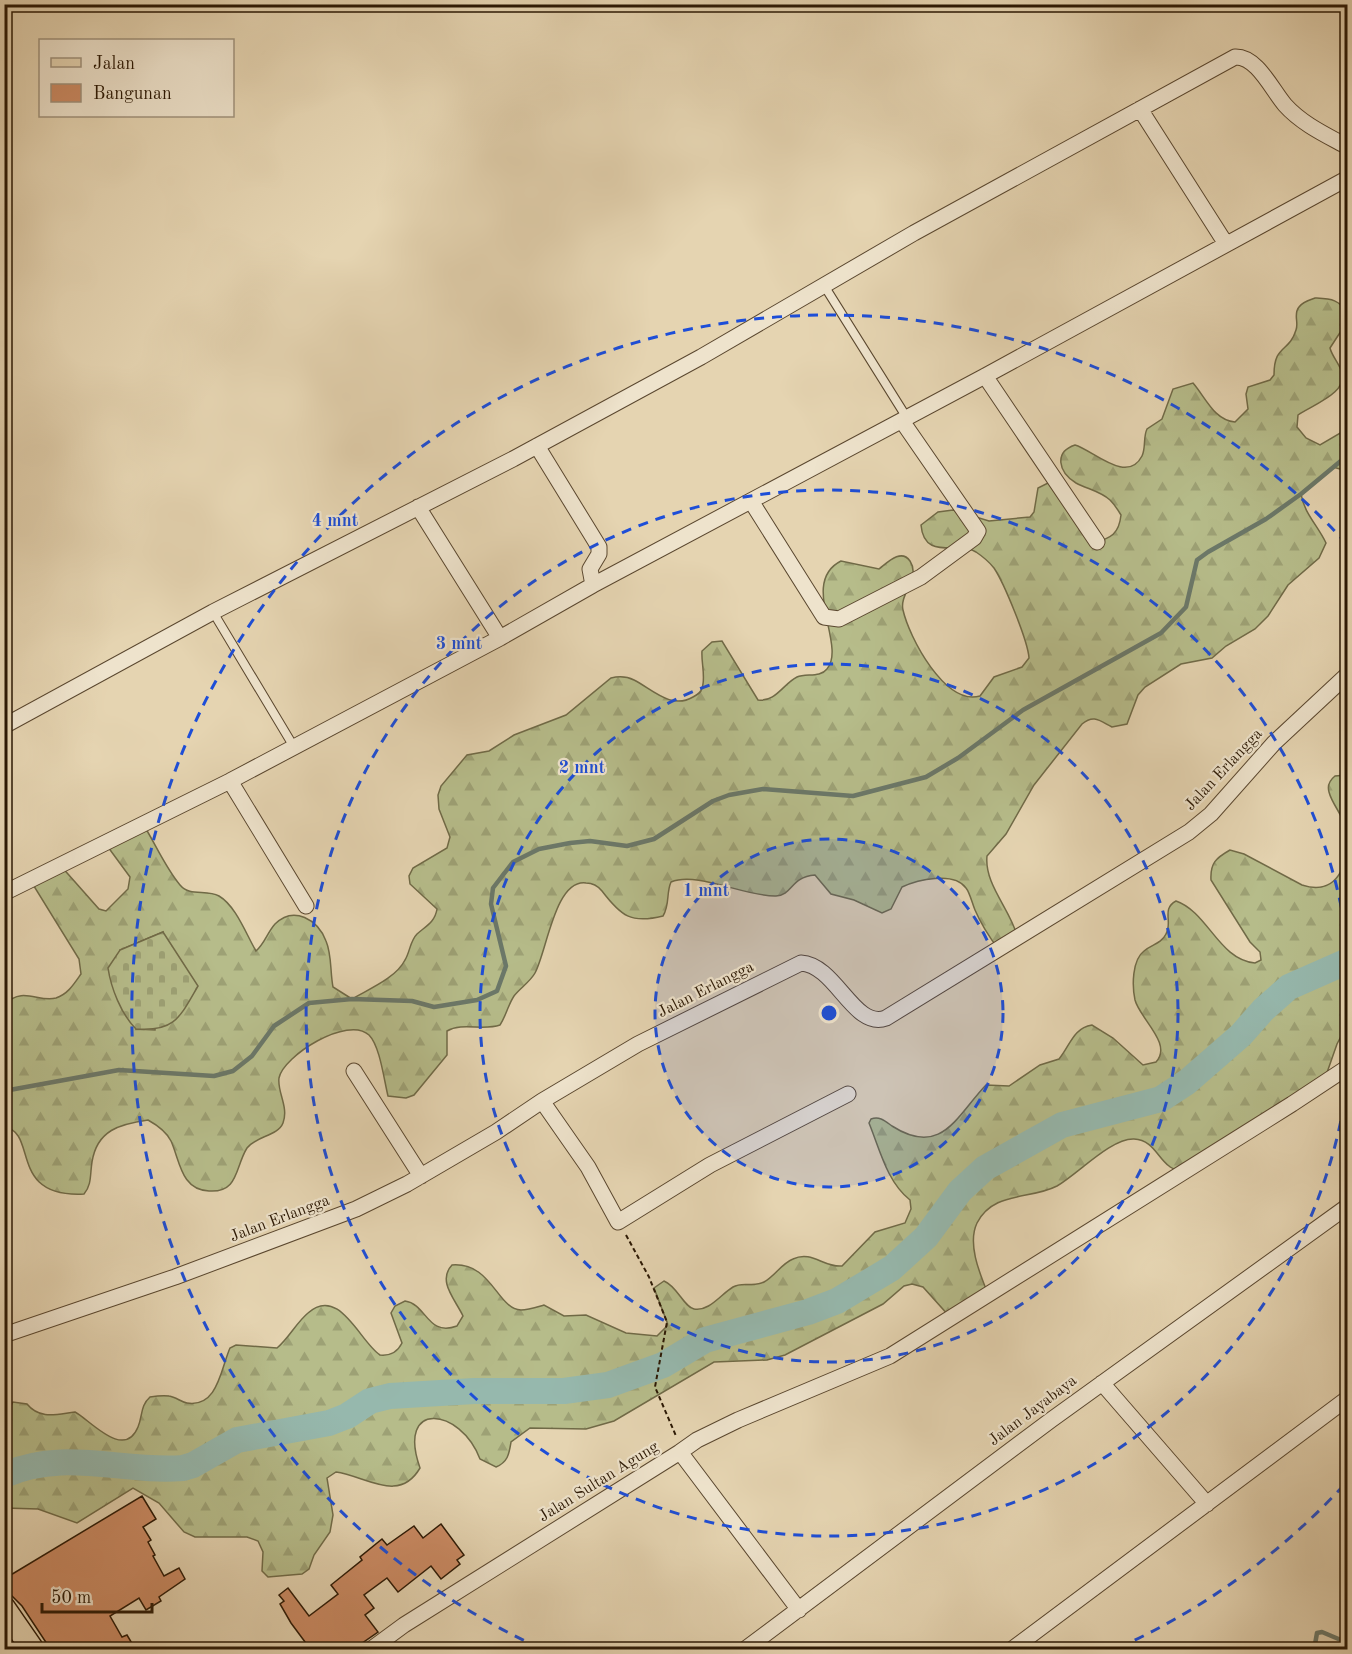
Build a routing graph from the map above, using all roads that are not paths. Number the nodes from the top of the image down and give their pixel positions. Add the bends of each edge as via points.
1 (1140, 109) junction
2 (1347, 147) edge
3 (1347, 178) edge
4 (1226, 244) junction
5 (825, 286) junction
6 (985, 376) junction
7 (904, 419) junction
8 (537, 446) junction
9 (751, 501) junction
10 (418, 507) junction
11 (1097, 542) dead end
12 (593, 585) junction
13 (213, 612) junction
14 (500, 638) junction
15 (1347, 674) edge
16 (4, 726) edge
17 (294, 748) junction
18 (230, 781) junction
19 (4, 893) edge
20 (306, 906) dead end
21 (1347, 1067) edge
22 (354, 1071) dead end
23 (848, 1094) dead end
24 (542, 1101) junction
25 (421, 1176) junction
26 (1347, 1206) edge
27 (4, 1335) edge
28 (1102, 1383) junction
29 (1347, 1398) edge
30 (680, 1452) junction
31 (1207, 1504) junction
32 (799, 1610) junction
33 (8, 1622) edge
34 (33, 1650) edge
35 (370, 1650) edge
36 (744, 1650) edge
37 (1011, 1650) edge

1 - 2 street via 1239,57 1249,61 1304,122
1 - 4 street
1 - 5 street
3 - 4 street
4 - 6 street
5 - 7 lane
5 - 8 street
6 - 7 street
6 - 11 street
7 - 9 street
7 - 9 street via 978,531 921,577 839,619 824,617
8 - 10 street
8 - 12 street via 599,548 590,569
9 - 12 street
10 - 13 street
10 - 14 street
12 - 14 street
13 - 16 street
13 - 17 lane
14 - 17 street
15 - 24 street, Jalan Erlangga via 1189,832 886,1018 868,1018 821,969 801,963 638,1044
17 - 18 street
18 - 19 street
18 - 20 street
21 - 30 street via 890,1356 738,1420
22 - 25 street
23 - 24 street via 710,1165 618,1222 588,1167
24 - 25 street, Jalan Erlangga
25 - 27 street, Jalan Erlangga via 356,1209 294,1234
26 - 28 street, Jalan Jayabaya
28 - 31 street
28 - 32 street, Jalan Jayabaya
29 - 31 street
30 - 32 street, Jalan Sultan Agung
30 - 35 street, Jalan Sultan Agung
31 - 37 street
32 - 36 street, Jalan Jayabaya
33 - 34 main road

